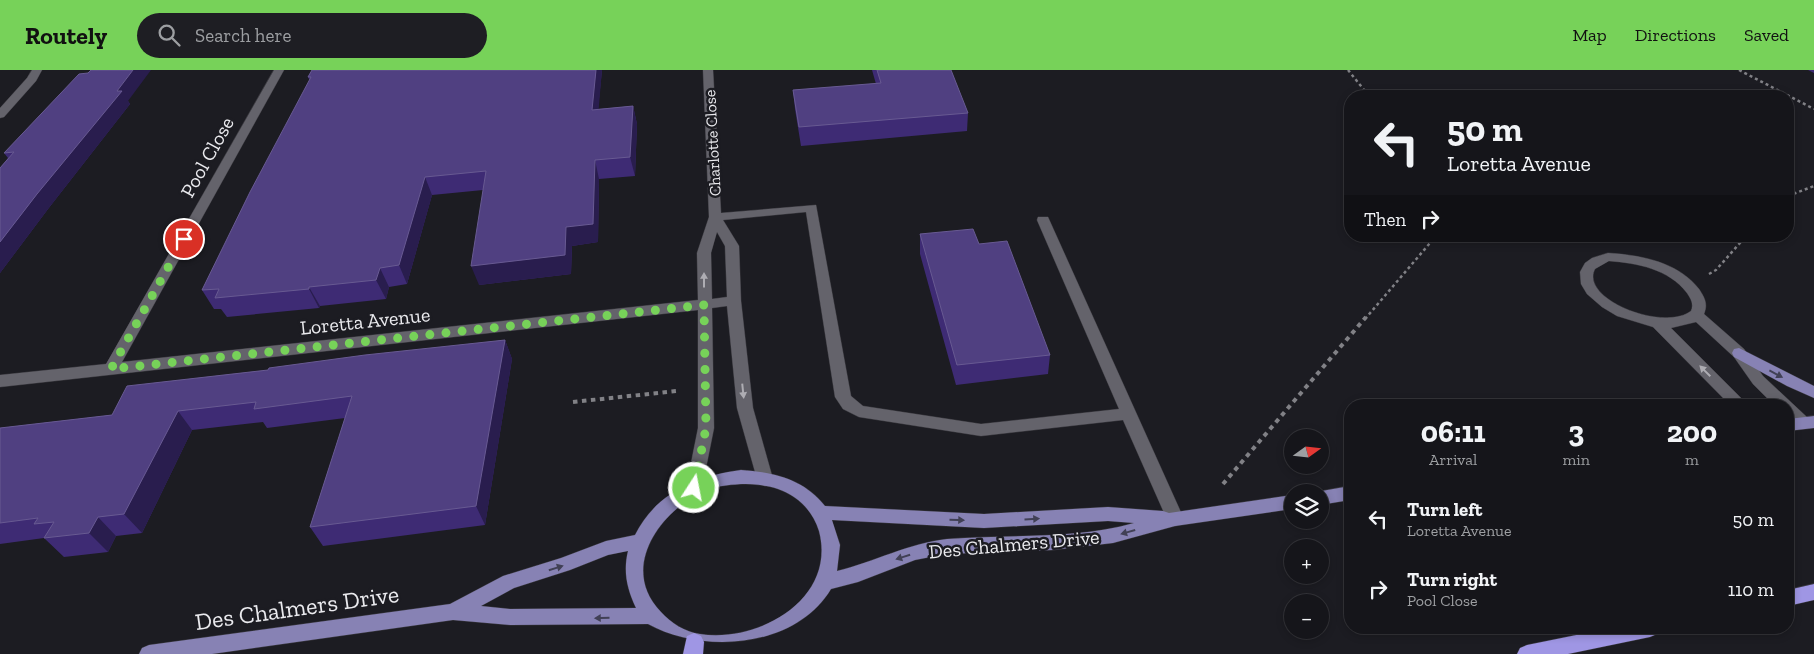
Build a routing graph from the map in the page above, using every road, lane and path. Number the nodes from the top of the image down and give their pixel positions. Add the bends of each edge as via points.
1 (37, 70) edge
2 (279, 70) edge
3 (708, 70) edge
4 (1348, 70) edge
5 (1740, 70) edge
6 (1364, 90) edge
7 (1778, 90) edge
8 (1794, 98) edge
9 (1814, 109) edge
10 (0, 115) edge
11 (1814, 186) edge
12 (1794, 194) edge
13 (715, 217) junction
14 (1043, 220) dead end
15 (1431, 242) edge
16 (1741, 242) edge
17 (1689, 285) junction
18 (734, 301) junction
19 (704, 305) junction
20 (1697, 315) junction
21 (1658, 324) junction
22 (1739, 353) junction
23 (111, 369) junction
24 (0, 381) edge
25 (1814, 392) edge
26 (677, 397) dead end
27 (1734, 399) edge
28 (1778, 399) edge
29 (573, 402) dead end
30 (1127, 414) junction
31 (765, 479) junction
32 (694, 488) junction
33 (1344, 494) edge
34 (1329, 496) edge
35 (1284, 503) edge
36 (821, 513) junction
37 (1197, 515) junction
38 (1175, 519) junction
39 (640, 542) junction
40 (825, 582) junction
41 (1814, 592) edge
42 (1794, 597) edge
43 (453, 612) junction
44 (651, 616) junction
45 (1622, 634) edge
46 (694, 648) edge
47 (149, 654) edge
48 (1527, 654) edge

1 - 10 street
2 - 23 street, Pool Close
3 - 13 street, Charlotte Close
4 - 6 path
5 - 7 path
8 - 9 path
11 - 12 path
13 - 18 street, Charlotte Close via 732,246
19 -> 13 street, Charlotte Close via 704,253
13 - 30 street via 812,208 843,397 859,411 981,430
14 - 30 street
15 - 37 path
16 - 17 path via 1716,270
17 - 20 street via 1700,306
17 - 21 street via 1676,275 1642,261 1608,257 1588,266 1585,274 1587,283 1606,304
18 - 19 street, Loretta Avenue
18 -> 31 street, Charlotte Close via 745,408
19 - 23 street, Loretta Avenue
19 - 32 street, Charlotte Close via 706,428
20 - 21 street via 1689,322
20 - 22 street
27 -> 21 street
22 -> 25 main road
22 - 28 street via 1758,380
23 - 24 street, Loretta Avenue
26 - 29 path via 677,391
30 - 38 street
31 - 32 main road via 717,480
31 - 36 main road via 788,486 807,497
32 - 39 main road via 671,502 653,520
33 - 34 main road
35 - 37 main road, Des Chalmers Drive
36 -> 38 main road, Des Chalmers Drive via 984,521 1108,514
36 - 40 main road via 830,535 832,558
37 - 38 main road, Des Chalmers Drive
38 -> 40 main road, Des Chalmers Drive via 1113,536 1054,543 946,547 914,553 858,574
43 -> 39 main road, Des Chalmers Drive via 509,582 606,548
39 - 44 main road via 634,568 637,593
40 - 46 main road via 809,606 786,626 757,639
41 - 42 highway
44 -> 43 main road, Des Chalmers Drive via 591,618
43 - 47 main road, Des Chalmers Drive
44 - 46 main road
45 - 48 highway

